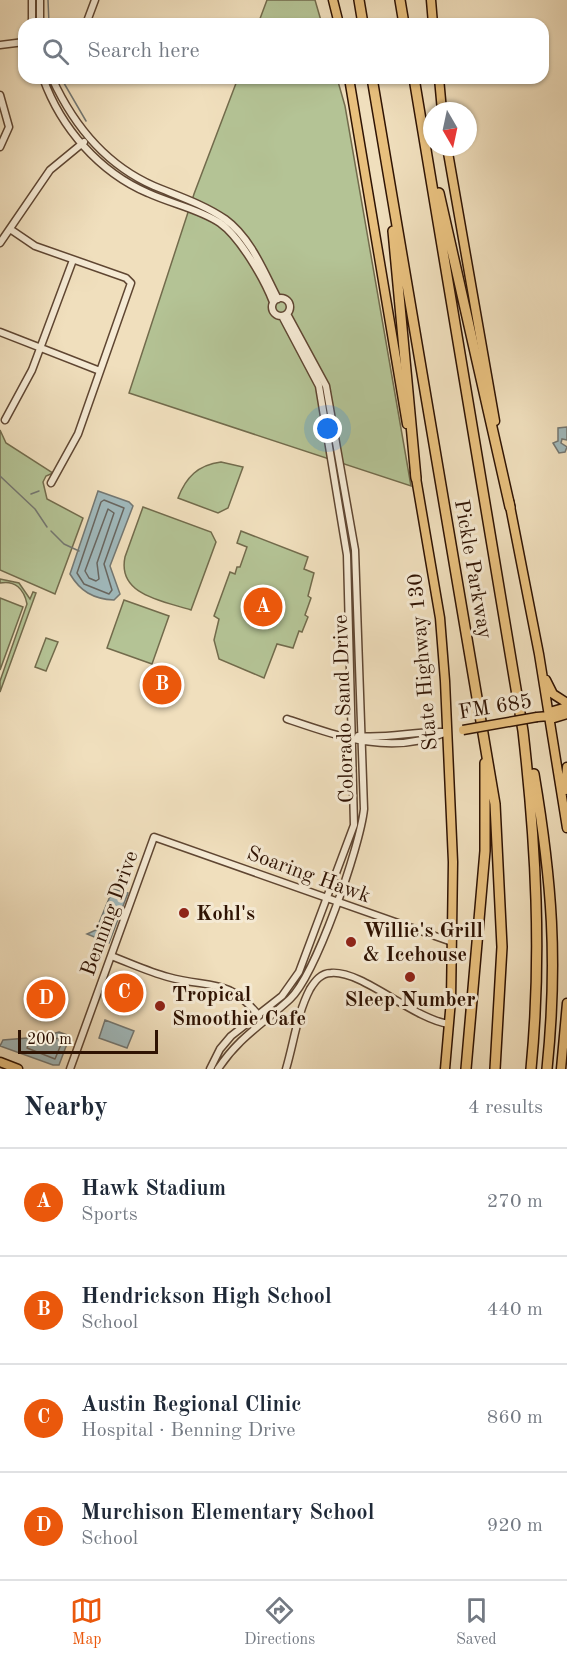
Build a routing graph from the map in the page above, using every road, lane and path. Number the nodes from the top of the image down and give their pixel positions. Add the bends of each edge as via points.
1 (32, 0) edge
2 (40, 0) edge
3 (95, 0) edge
4 (333, 0) edge
5 (359, 0) edge
6 (400, 0) edge
7 (431, 0) edge
8 (32, 18) edge
9 (40, 18) edge
10 (88, 18) edge
11 (338, 18) edge
12 (362, 18) edge
13 (403, 18) edge
14 (432, 18) edge
15 (18, 43) edge
16 (0, 45) edge
17 (46, 84) edge
18 (55, 84) edge
19 (350, 84) edge
20 (373, 84) edge
21 (415, 84) edge
22 (415, 84) edge
23 (440, 84) edge
24 (0, 95) edge
25 (441, 102) edge
26 (89, 138) junction
27 (81, 144) junction
28 (0, 147) edge
29 (385, 151) junction
30 (449, 156) edge
31 (10, 229) junction
32 (234, 231) junction
33 (0, 243) edge
34 (73, 260) junction
35 (276, 301) junction
36 (284, 315) junction
37 (0, 332) edge
38 (40, 350) junction
39 (100, 372) junction
40 (5, 420) dead end
41 (416, 478) junction
42 (51, 483) dead end
43 (510, 507) junction
44 (345, 543) junction
45 (355, 550) junction
46 (542, 674) junction
47 (567, 705) edge
48 (567, 714) edge
49 (549, 716) junction
50 (287, 719) dead end
51 (524, 731) junction
52 (447, 732) junction
53 (353, 738) junction
54 (361, 740) junction
55 (485, 743) junction
56 (567, 767) edge
57 (565, 808) junction
58 (567, 828) edge
59 (154, 837) joint
60 (329, 898) junction
61 (337, 901) junction
62 (452, 942) junction
63 (111, 956) junction
64 (567, 1003) edge
65 (258, 1014) junction
66 (263, 1021) junction
67 (449, 1024) junction
68 (565, 1044) edge
69 (0, 1062) edge
70 (18, 1069) edge
71 (70, 1069) edge
72 (210, 1069) edge
73 (218, 1069) edge
74 (286, 1069) edge
75 (445, 1069) edge
76 (466, 1069) edge
77 (495, 1069) edge
78 (531, 1069) edge
79 (547, 1069) edge
80 (561, 1069) edge

1 - 8 street
2 - 9 street
3 - 10 street
4 - 11 main road
5 - 12 highway
6 - 13 highway
7 - 14 main road
15 - 16 street
17 - 27 street via 65,123
18 - 26 street
19 - 41 main road, State Highway 130
20 - 29 highway, Pickle Parkway
21 - 43 highway
22 - 51 highway, Pickle Parkway
23 - 25 main road
24 - 28 street via 9,127
26 - 27 street
26 - 32 street via 119,165 225,219
27 - 31 street via 50,170
27 - 32 street via 121,179
29 - 41 highway
29 - 55 highway, Pickle Parkway
30 - 43 main road
31 - 33 street
31 - 34 street via 35,246
32 - 35 street via 254,254
34 - 38 street
34 - 39 street via 131,283
35 - 36 street via 274,313
35 - 36 street via 288,303
36 - 44 street, Colorado Sand Drive via 319,386
36 - 45 street, Colorado Sand Drive via 326,386
37 - 38 street
38 - 39 street
38 - 40 street
39 - 42 street via 78,434
41 - 52 main road, State Highway 130 via 440,618
43 - 46 main road
44 - 45 street
44 - 53 street, Colorado Sand Drive
45 - 54 street, Colorado Sand Drive
46 - 47 main road via 553,694
46 - 49 main road
47 - 49 main road, FM 685 / FM 685
48 - 49 main road, FM 685
49 - 52 main road, FM 685 / FM 685, bridge
49 - 57 main road
50 - 53 street
51 - 78 highway, Pickle Parkway via 538,908
51 - 79 highway via 544,832 553,911 554,991
52 - 54 street via 432,739 404,743
52 - 62 main road, State Highway 130 / FM 685
53 - 54 street
53 - 60 street, Colorado Sand Drive via 354,825
54 - 61 street, Colorado Sand Drive via 362,826
55 - 76 highway via 485,851
55 - 77 highway, Pickle Parkway via 495,804 502,909
56 - 57 main road
57 - 58 main road
59 - 60 street, Soaring Hawk
59 - 63 street, Benning Drive
60 - 61 street, Soaring Hawk
60 - 65 street, Colorado Sand Drive via 299,972 282,996
61 - 62 street, Soaring Hawk
61 - 66 street, Colorado Sand Drive via 307,976 290,999
62 - 67 main road, State Highway 130 / FM 685
63 - 65 street via 167,977 227,987
63 - 71 street, Benning Drive
64 - 68 main road
65 - 66 street
65 - 72 street, Colorado Sand Drive via 231,1036
66 - 73 street, Colorado Sand Drive via 232,1048
67 - 74 street via 430,1020 348,976 326,974 314,983 306,997
67 - 75 main road, State Highway 130 / FM 685
68 - 80 main road
69 - 70 main road

